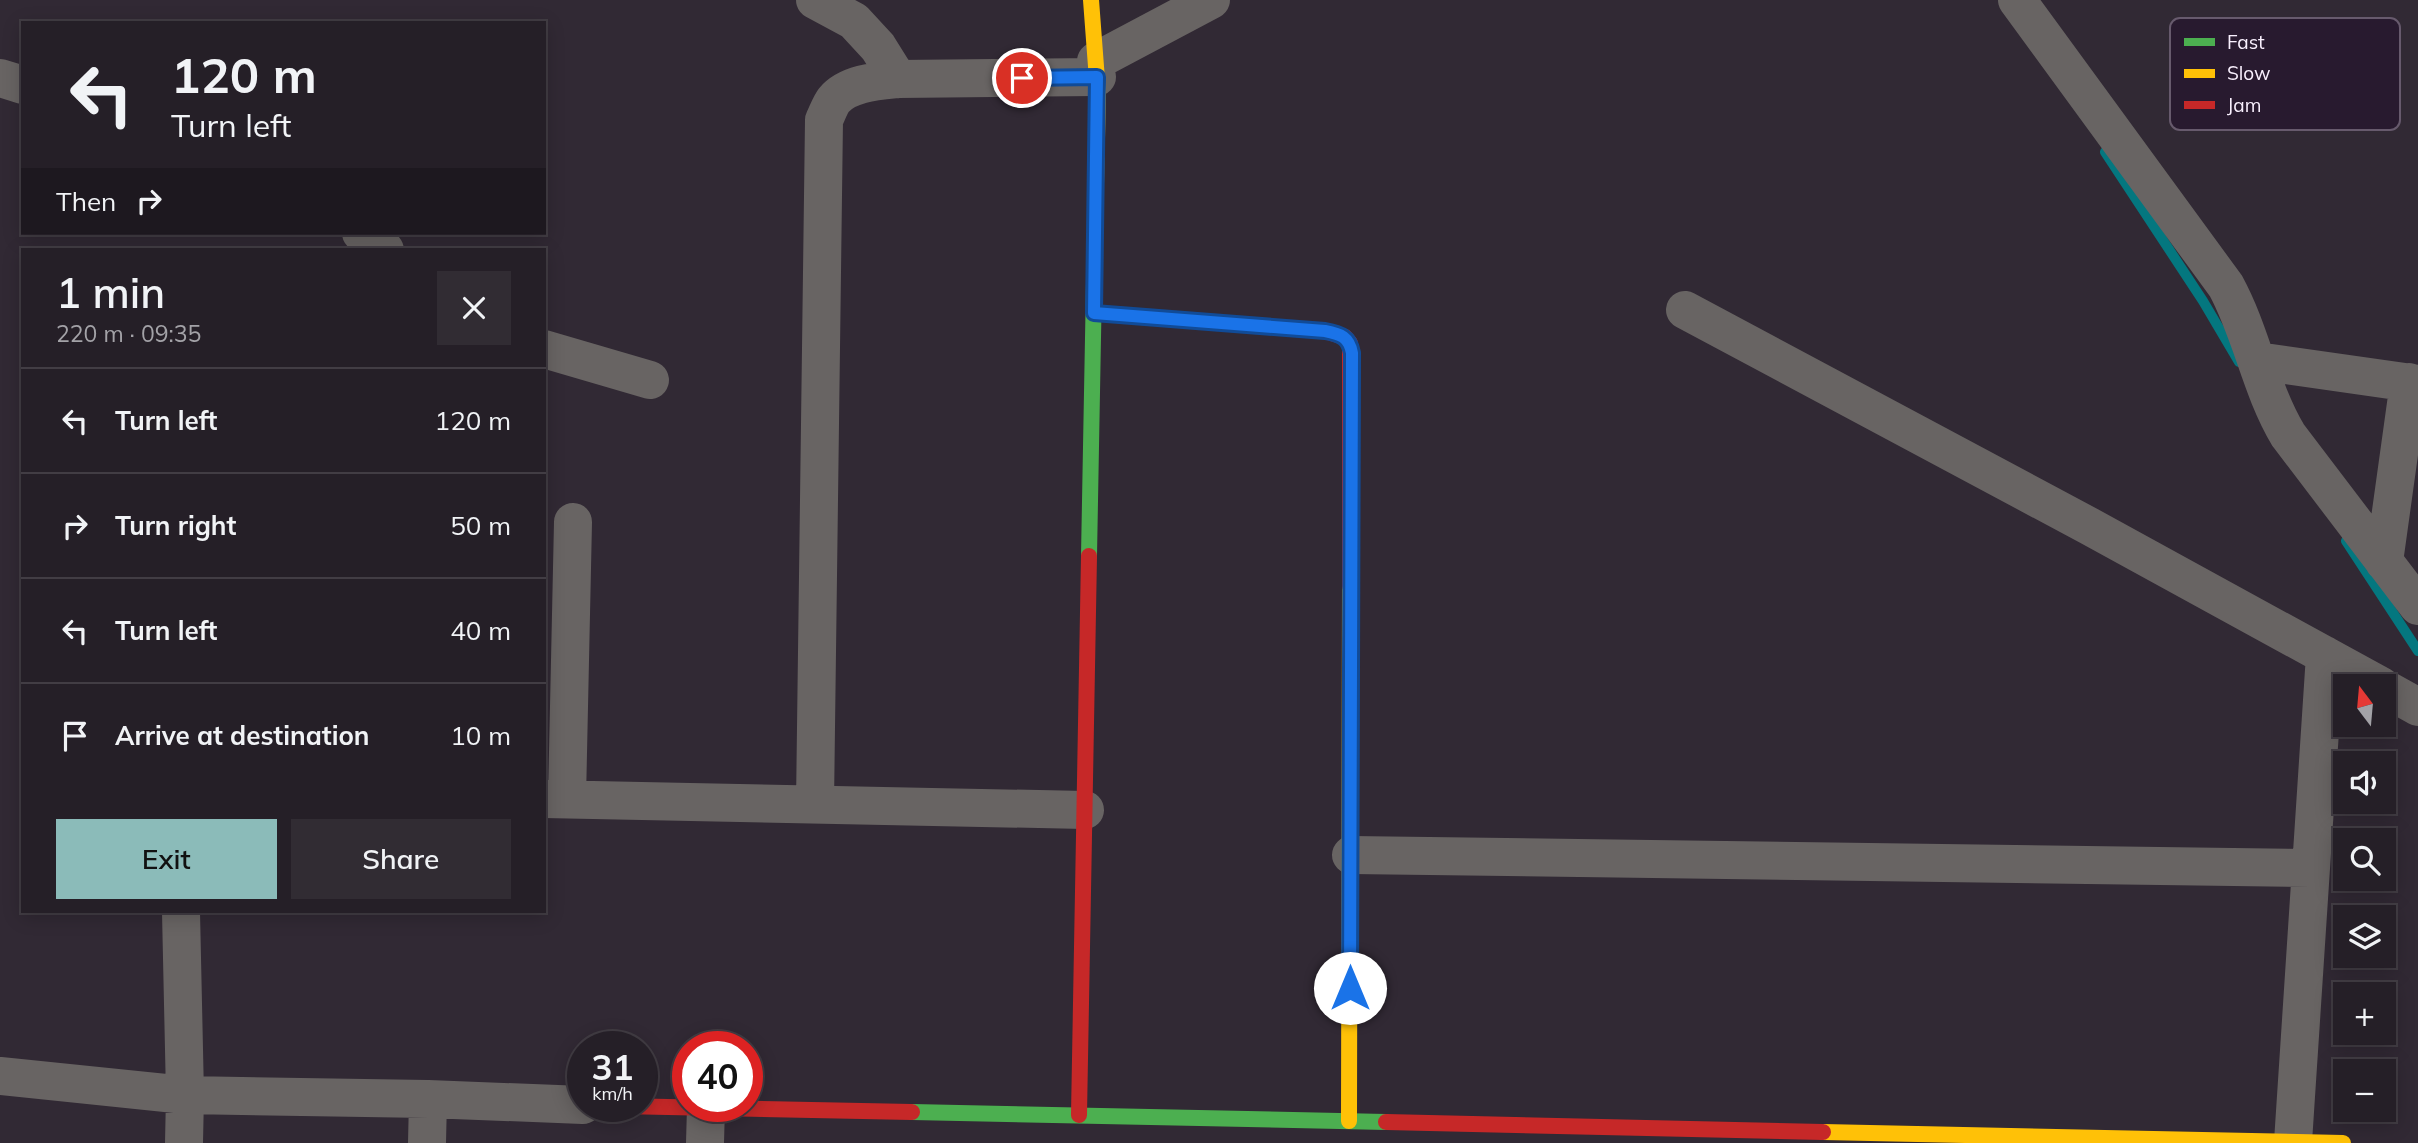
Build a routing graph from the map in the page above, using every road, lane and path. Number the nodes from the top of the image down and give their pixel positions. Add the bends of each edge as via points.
1 (815, 0) edge
2 (1091, 0) edge
3 (1211, 0) edge
4 (2017, 0) edge
5 (1096, 69) junction
6 (0, 78) edge
7 (898, 79) junction
8 (21, 84) edge
9 (364, 235) edge
10 (382, 248) edge
11 (1685, 310) dead end
12 (1094, 313) junction
13 (546, 350) edge
14 (2257, 361) junction
15 (650, 380) dead end
16 (2414, 383) edge
17 (573, 522) dead end
18 (2384, 562) junction
19 (2418, 606) edge
20 (2325, 655) junction
21 (2359, 674) edge
22 (2396, 695) edge
23 (2418, 707) edge
24 (556, 799) edge
25 (815, 804) junction
26 (1085, 810) junction
27 (1351, 855) junction
28 (2311, 868) junction
29 (181, 913) edge
30 (0, 1076) edge
31 (185, 1095) junction
32 (428, 1099) junction
33 (567, 1104) edge
34 (658, 1114) edge
35 (1079, 1115) junction
36 (1349, 1121) junction
37 (706, 1125) edge
38 (1553, 1134) edge
39 (2293, 1142) edge
40 (184, 1143) edge
41 (427, 1143) edge
42 (2343, 1143) edge

1 - 7 street via 854,21
2 - 5 street
3 - 5 street
4 - 14 street via 2226,286
5 - 7 street
5 - 12 street
6 - 8 street
7 - 25 street via 851,89 834,99 824,120
9 - 10 street
11 - 20 street
12 - 26 street
12 - 27 street via 1325,331 1345,337 1350,344
13 - 15 street
14 - 16 street
14 - 18 street via 2269,400 2288,435
16 - 18 street
17 - 24 street
18 - 19 street
20 - 21 street
20 - 28 street
22 - 23 street
24 - 25 street
25 - 26 street
26 - 35 street
27 - 28 street
27 - 36 street
28 - 39 street
29 - 31 street
30 - 31 street
31 - 32 street
31 - 40 street
32 - 33 street
32 - 41 street
34 - 37 street
35 - 36 street
35 - 37 street
36 - 38 street
38 - 39 street
39 - 42 street

